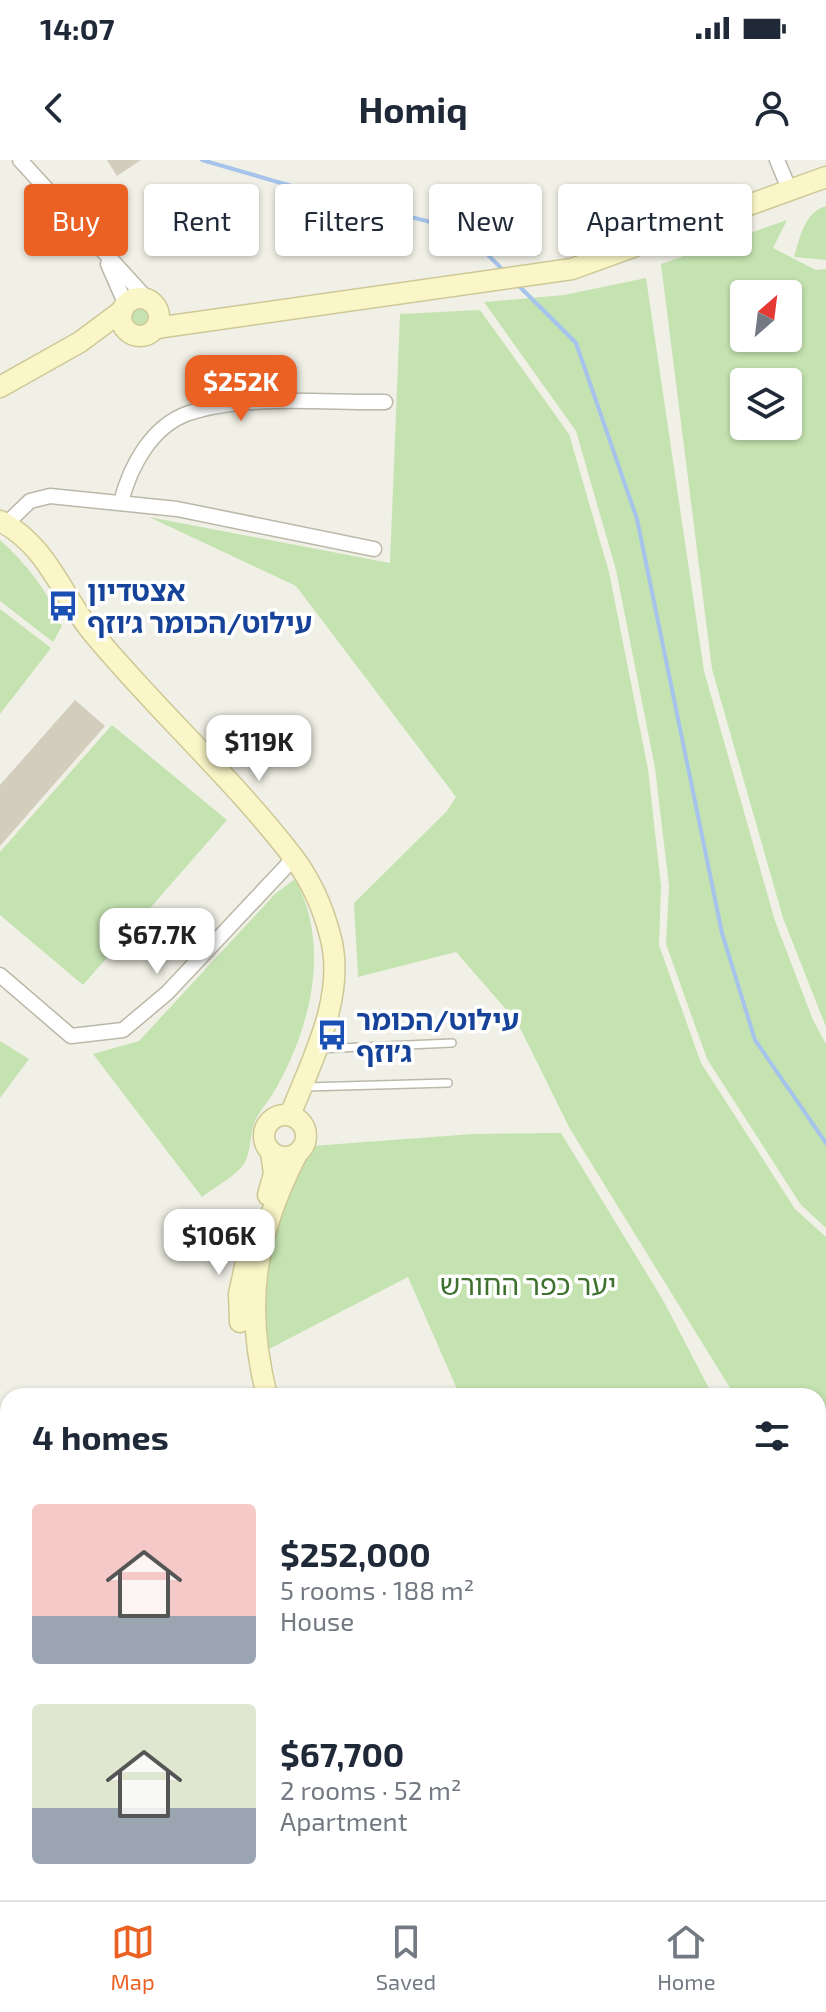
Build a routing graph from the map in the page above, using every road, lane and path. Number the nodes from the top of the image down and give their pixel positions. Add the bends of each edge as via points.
1 (20, 160) edge
2 (777, 160) edge
3 (826, 177) edge
4 (41, 184) edge
5 (790, 191) junction
6 (104, 256) edge
7 (106, 256) edge
8 (124, 307) junction
9 (154, 313) junction
10 (133, 335) junction
11 (80, 342) junction
12 (0, 387) edge
13 (385, 402) dead end
14 (121, 502) junction
15 (3, 522) edge
16 (374, 549) dead end
17 (294, 858) junction
18 (0, 975) edge
19 (452, 1043) dead end
20 (315, 1049) junction
21 (448, 1083) dead end
22 (301, 1087) junction
23 (290, 1115) junction
24 (271, 1152) junction
25 (297, 1154) junction
26 (252, 1388) edge
27 (266, 1388) edge

1 - 4 street
2 - 5 street
3 - 5 street
5 - 9 street via 572,269 241,315
6 - 8 street
7 - 9 street
8 - 9 street via 136,299
8 - 10 street via 124,327
8 - 11 street
9 - 10 street via 145,336
10 - 11 street
11 - 12 street
13 - 14 street via 237,404 187,413 151,440 129,471
14 - 15 street via 50,496 30,501
14 - 16 street
15 - 17 street via 44,558 89,628
17 - 18 street via 167,993 123,1030 71,1036
17 - 20 street via 311,882 331,937 336,979
19 - 20 lane
20 - 22 street
21 - 22 lane
22 - 23 street
23 - 24 street via 276,1117 266,1127 264,1139
23 - 25 street via 306,1133
24 - 25 street via 283,1157
24 - 26 street via 274,1174 239,1294
25 - 27 street via 264,1239 255,1280 253,1320

